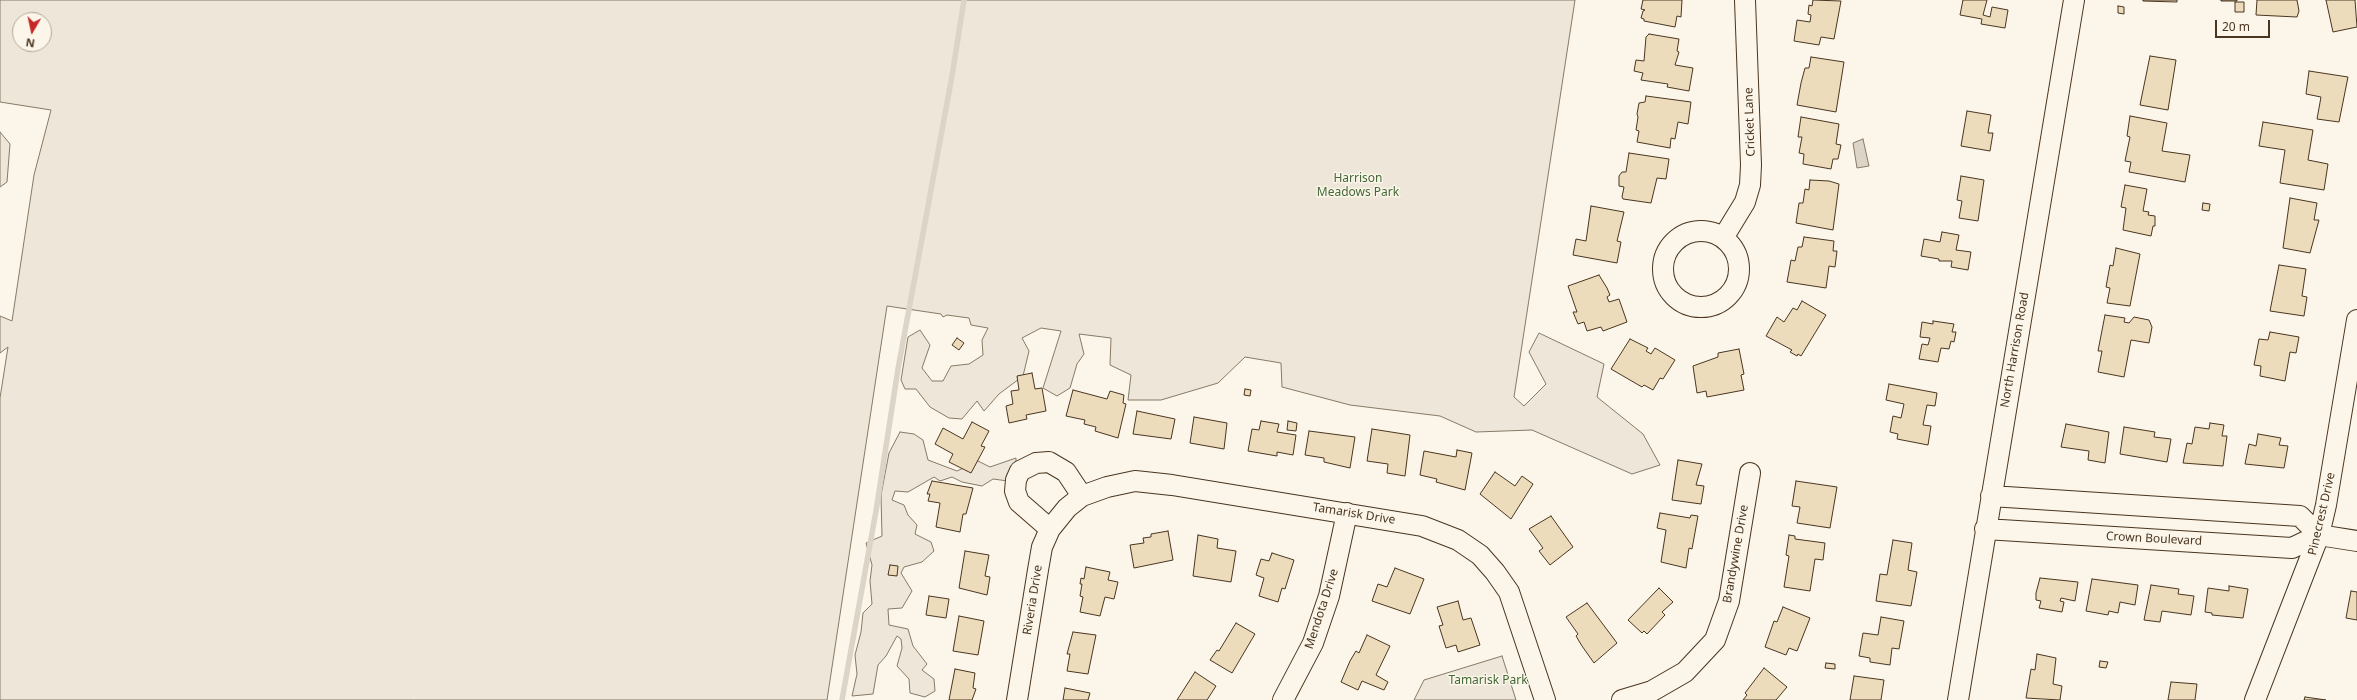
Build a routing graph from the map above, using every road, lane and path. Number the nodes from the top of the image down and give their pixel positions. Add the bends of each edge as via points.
1 (1745, 0) edge
2 (2074, 0) edge
3 (1723, 238) dead end
4 (2357, 320) edge
5 (1750, 473) dead end
6 (1082, 496) junction
7 (1991, 496) junction
8 (1067, 508) joint
9 (1347, 513) junction
10 (1050, 529) junction
11 (1985, 529) junction
12 (2319, 535) junction
13 (2357, 541) edge
14 (1017, 700) edge
15 (1283, 700) edge
16 (1545, 700) edge
17 (1622, 700) edge
18 (1958, 700) edge
19 (2255, 700) edge

1 - 3 street, Cricket Lane via 1750,185 1745,202
2 - 7 street, North Harrison Road
4 - 12 street, Pinecrest Drive
5 - 17 street, Brandywine Drive via 1729,601 1715,640 1685,672 1652,691
6 - 8 street, Tamarisk Drive
6 - 9 street, Tamarisk Drive via 1135,481
6 - 10 street via 1066,472 1049,462 1036,463 1020,471 1015,491 1019,502
7 - 11 street, North Harrison Road
7 - 12 street via 2300,516
8 - 10 street, Riveria Drive
9 - 15 street, Mendota Drive via 1329,596 1313,643
9 - 16 street, Tamarisk Drive via 1422,526 1458,540 1480,555 1496,572 1509,592
10 - 14 street, Riveria Drive via 1042,547
11 - 12 street, Crown Boulevard via 2292,548
11 - 18 street, North Harrison Road
12 - 13 street
12 - 19 street, Pinecrest Drive

